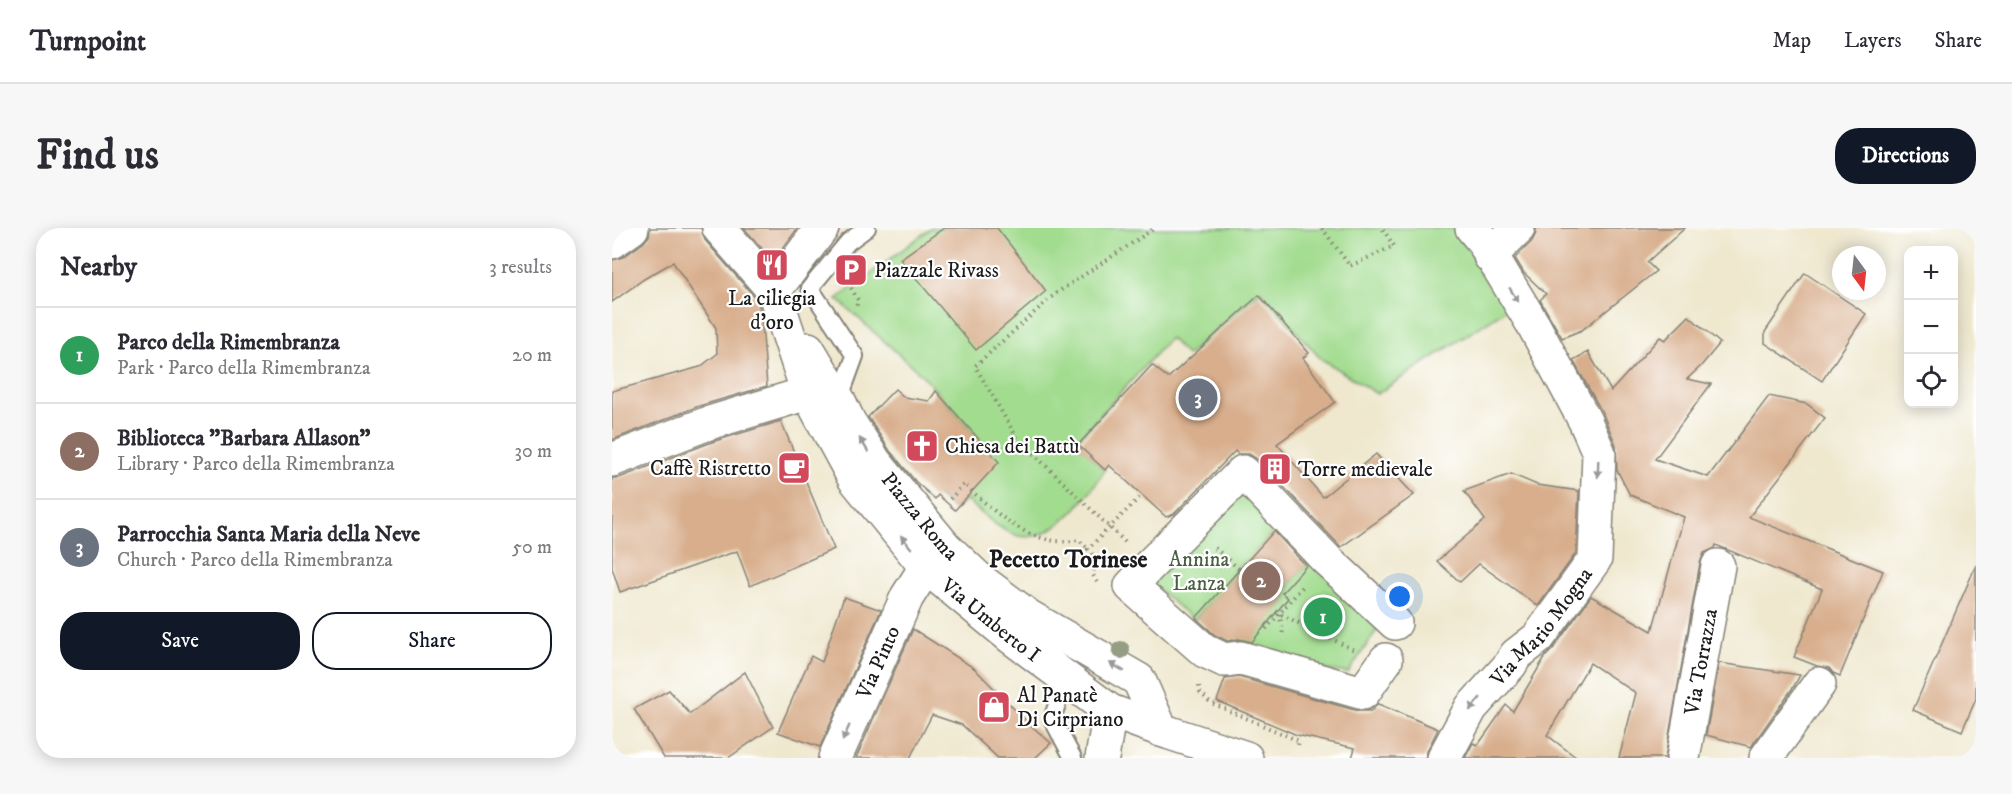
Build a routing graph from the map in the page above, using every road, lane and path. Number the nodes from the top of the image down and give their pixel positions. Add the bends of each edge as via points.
1 (632, 228) edge
2 (719, 228) edge
3 (822, 228) edge
4 (867, 228) edge
5 (1155, 228) edge
6 (1322, 228) edge
7 (1382, 228) edge
8 (1472, 228) edge
9 (1518, 228) edge
10 (612, 242) edge
11 (1490, 256) junction
12 (851, 288) dead end
13 (776, 298) junction
14 (854, 315) dead end
15 (808, 393) junction
16 (839, 400) junction
17 (612, 460) edge
18 (1142, 495) dead end
19 (947, 503) dead end
20 (1110, 528) junction
21 (1214, 547) dead end
22 (1088, 549) junction
23 (1326, 560) junction
24 (1149, 566) junction
25 (926, 567) junction
26 (1718, 567) dead end
27 (1239, 570) dead end
28 (1099, 584) dead end
29 (1278, 612) junction
30 (1395, 623) dead end
31 (1241, 658) junction
32 (1386, 660) joint
33 (1066, 678) junction
34 (1819, 684) dead end
35 (1110, 711) junction
36 (1161, 730) junction
37 (1299, 741) dead end
38 (1297, 750) dead end
39 (835, 758) edge
40 (1073, 758) edge
41 (1102, 758) edge
42 (1246, 758) edge
43 (1444, 758) edge
44 (1683, 758) edge
45 (1766, 758) edge

1 - 10 street
2 - 13 street, Via Umberto I
3 - 13 street
4 - 16 lane via 848,242 810,288 855,356
5 - 20 path via 1056,294 975,366 1017,438
6 - 7 path via 1350,266 1394,246
8 - 11 street, Via Mario Mogna
9 - 11 street
11 -> 43 street, Via Mario Mogna via 1534,326 1599,453 1595,559 1538,638 1516,655 1471,708
12 - 14 path via 858,300
13 - 15 street, Via Umberto I
13 - 16 street, Piazza Roma
15 - 17 street via 706,424
25 -> 15 street, Via Umberto I via 854,478
36 -> 16 street, Piazza Roma via 1139,680 1028,616 980,580 945,547 875,462
18 - 20 path
19 - 22 path via 964,484 1001,518 1035,537 1063,543 1078,540
20 - 22 path
20 - 24 path
21 - 27 path
22 - 28 path via 1096,559 1093,575
23 - 24 street via 1243,472
23 - 29 path
23 - 30 street
24 - 31 street via 1131,586 1205,651 1224,660
25 - 33 street, Via Umberto I
25 -> 39 street, Via Pinto via 907,597
26 - 44 street, Via Torrazza
29 - 31 path
29 - 32 path via 1366,656
31 - 32 street via 1363,693
33 - 35 street, Via Umberto I
33 - 40 lane via 1052,719
34 - 45 street
35 - 36 street, Via Umberto I
35 - 41 street
36 - 42 street, Via Umberto I
37 - 38 path

